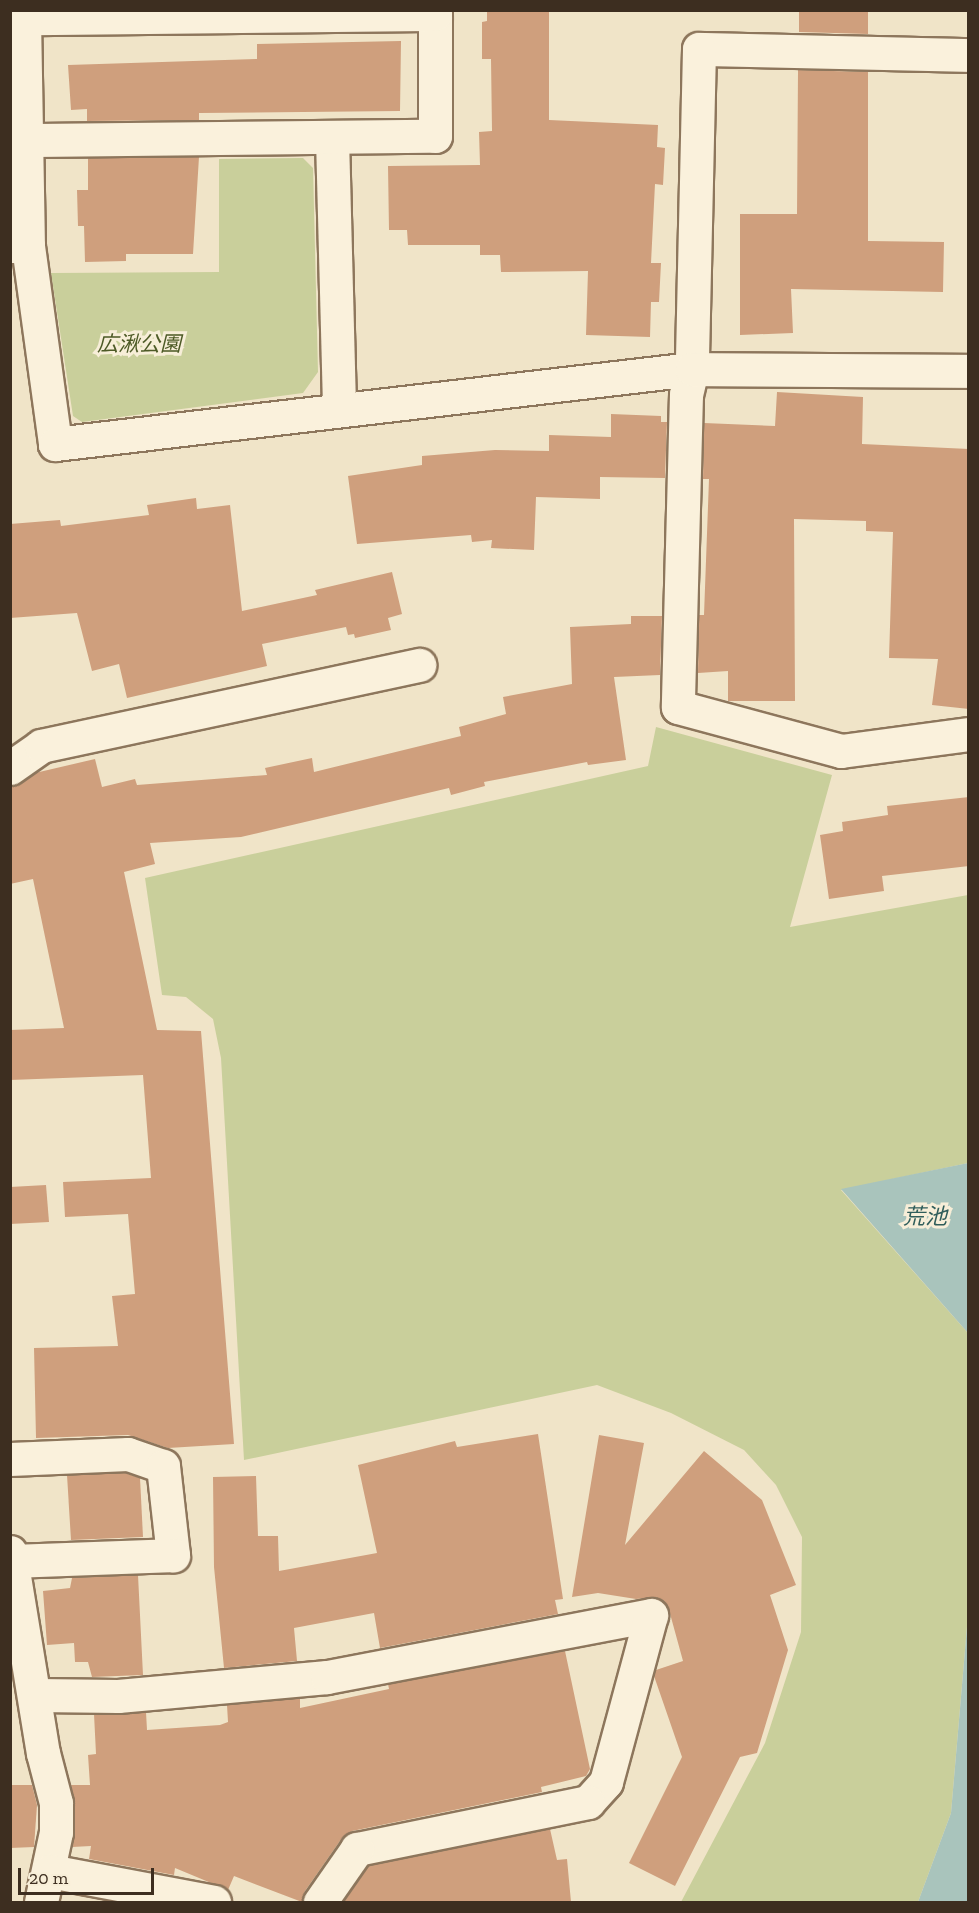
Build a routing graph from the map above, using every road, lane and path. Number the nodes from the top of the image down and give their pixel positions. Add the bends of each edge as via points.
1 (969, 55) edge
2 (332, 138) junction
3 (28, 140) junction
4 (19, 246) edge
5 (692, 369) junction
6 (969, 371) edge
7 (339, 408) junction
8 (419, 665) dead end
9 (969, 734) edge
10 (10, 768) edge
11 (10, 1459) edge
12 (11, 1556) edge
13 (36, 1695) junction
14 (50, 1871) junction
15 (41, 1902) edge
16 (214, 1902) edge
17 (321, 1902) edge

1 - 5 street via 699,49
2 - 3 street
2 - 3 street via 435,136 435,14 24,18
2 - 7 street
3 - 4 street
4 - 7 street via 56,444
5 - 6 street
5 - 7 street
5 - 9 street via 686,393 678,707 841,751
8 - 10 street via 41,746
11 - 12 street via 128,1454 163,1466 173,1555
12 - 13 street
13 - 14 street via 43,1753 56,1803
13 - 17 street via 118,1696 327,1677 651,1616 606,1782 588,1802 357,1849
14 - 15 street
14 - 16 street

